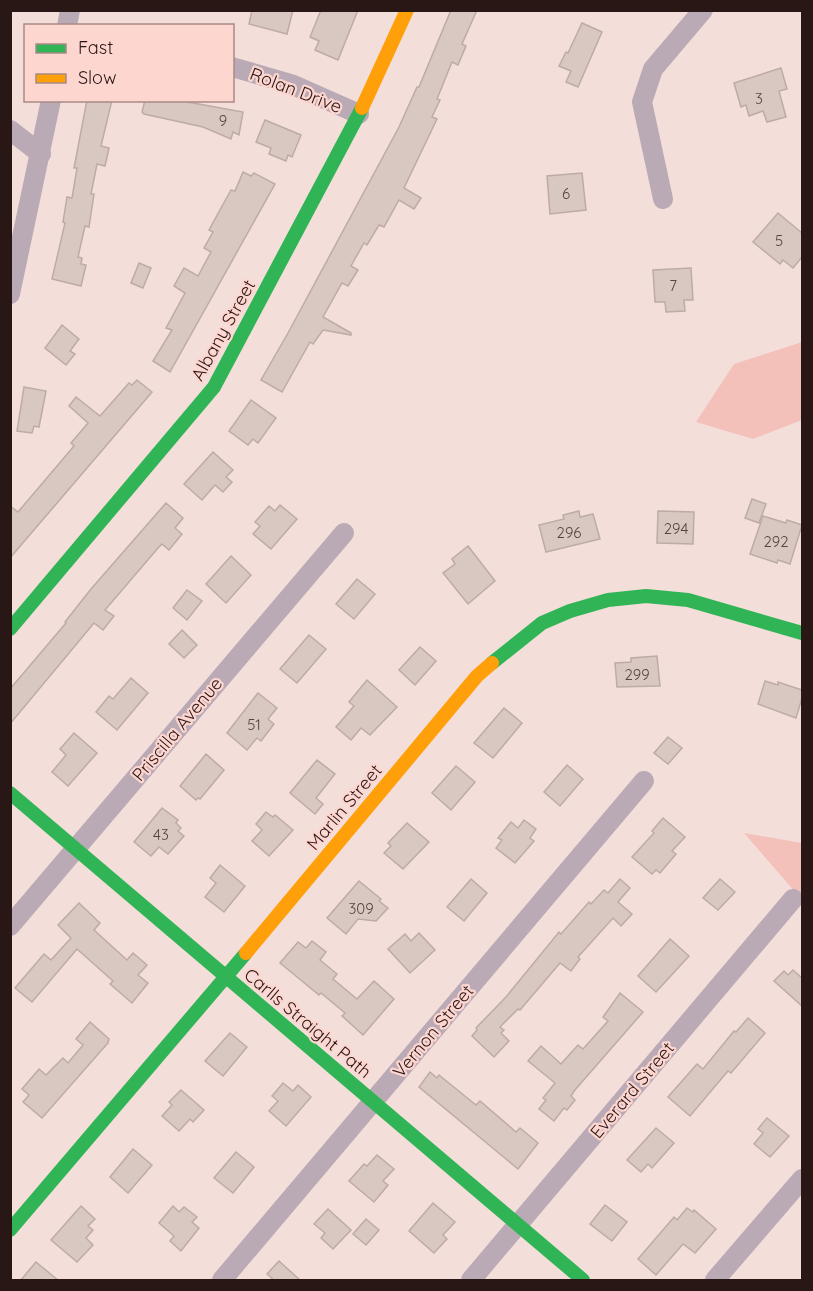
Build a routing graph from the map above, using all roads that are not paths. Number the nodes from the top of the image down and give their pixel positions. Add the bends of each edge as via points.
1 (407, 10) edge
2 (704, 10) edge
3 (234, 68) edge
4 (51, 102) edge
5 (359, 114) junction
6 (10, 130) edge
7 (41, 154) junction
8 (663, 199) dead end
9 (10, 294) edge
10 (344, 533) dead end
11 (10, 629) edge
12 (802, 633) edge
13 (644, 781) dead end
14 (10, 793) edge
15 (76, 848) junction
16 (793, 899) dead end
17 (10, 926) edge
18 (226, 977) junction
19 (373, 1102) junction
20 (802, 1179) edge
21 (518, 1225) junction
22 (10, 1230) edge
23 (222, 1281) edge
24 (471, 1281) edge
25 (583, 1281) edge
26 (715, 1281) edge

1 - 5 street, Albany Street
2 - 8 street via 652,69 642,102
3 - 5 street, Rolan Drive via 291,84
4 - 7 street
5 - 11 street, Albany Street via 214,387
6 - 7 street
7 - 9 street
10 - 15 street, Priscilla Avenue
12 - 18 street, Marlin Street via 688,600 646,596 608,600 542,623 477,676
13 - 19 street, Vernon Street
14 - 15 street, Carlls Straight Path
15 - 17 street, Priscilla Avenue
15 - 18 street, Carlls Straight Path
16 - 21 street, Everard Street
18 - 19 street, Carlls Straight Path
18 - 22 street, Marlin Street
19 - 21 street, Carlls Straight Path
19 - 23 street, Vernon Street
20 - 26 street
21 - 24 street, Everard Street
21 - 25 street, Carlls Straight Path

